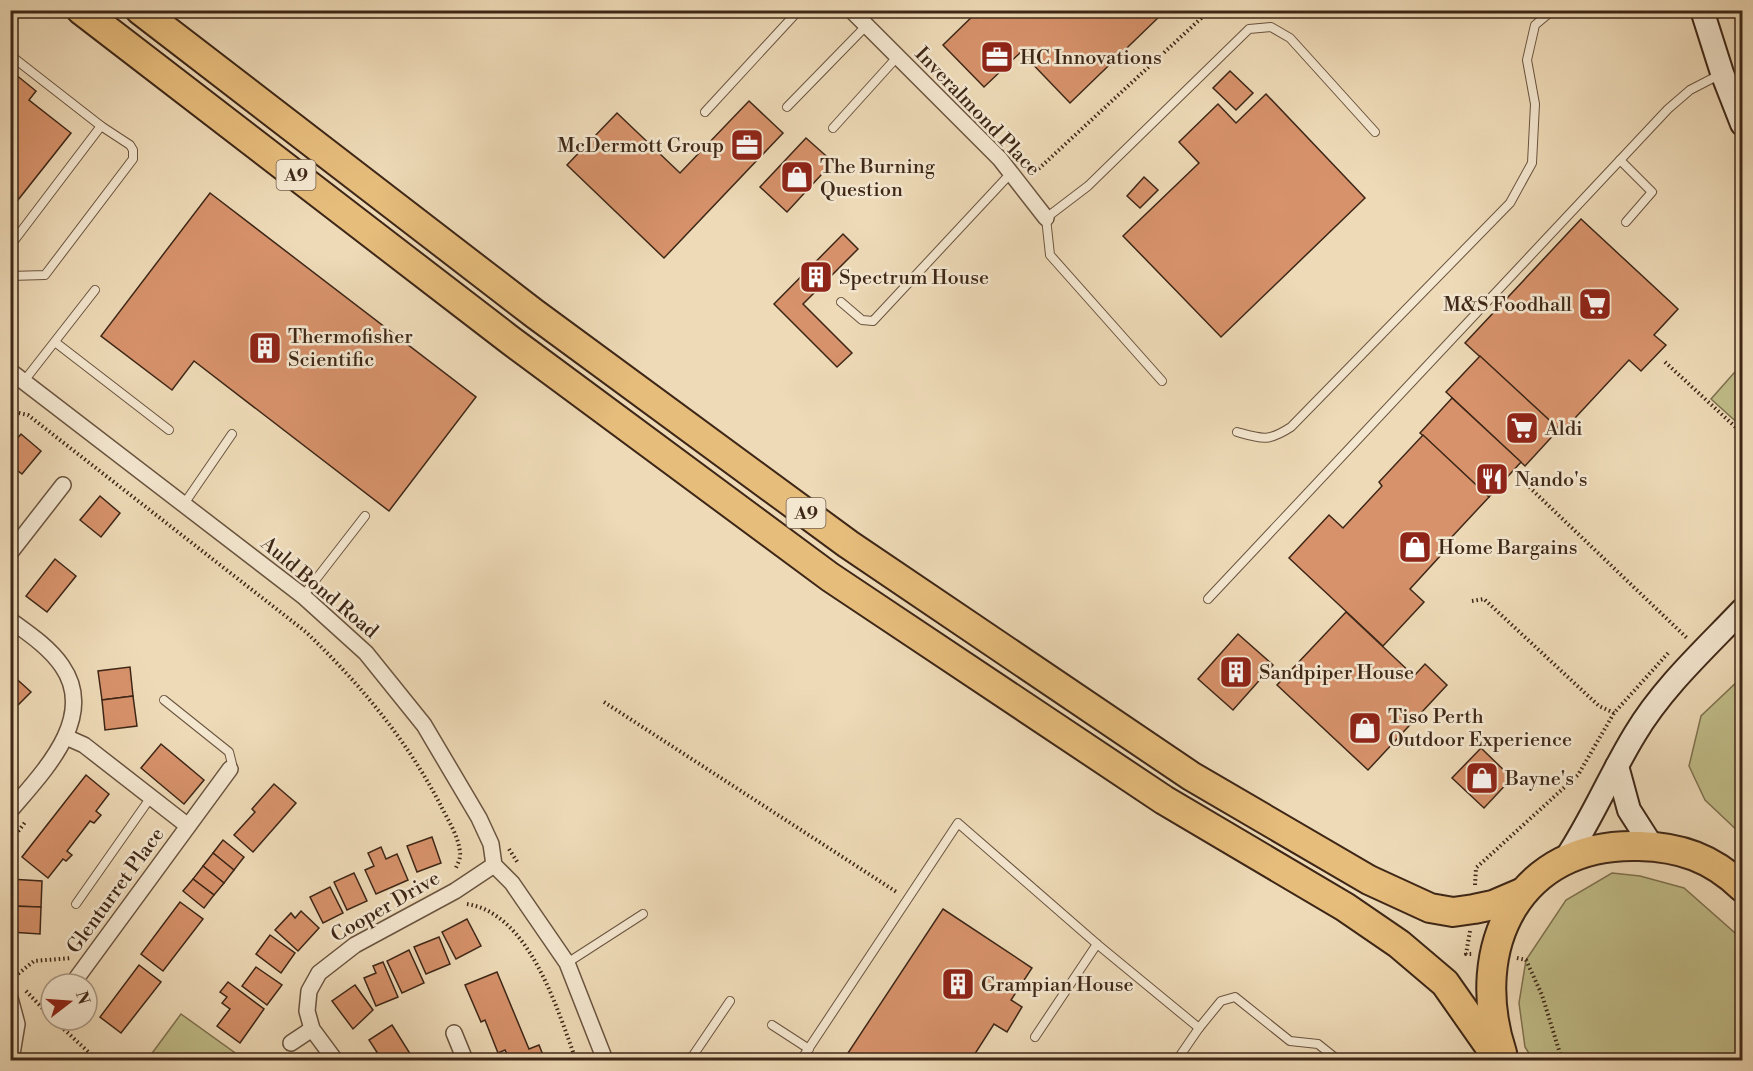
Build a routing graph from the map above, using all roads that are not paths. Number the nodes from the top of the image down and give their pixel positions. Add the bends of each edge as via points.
1 (81, 10) edge
2 (141, 10) edge
3 (799, 10) edge
4 (851, 10) edge
5 (1553, 10) edge
6 (1702, 10) edge
7 (866, 26) junction
8 (10, 56) edge
9 (898, 56) junction
10 (1722, 73) junction
11 (787, 107) dead end
12 (705, 112) dead end
13 (1743, 124) edge
14 (101, 126) junction
15 (833, 128) dead end
16 (1375, 132) dead end
17 (1620, 160) junction
18 (1011, 173) junction
19 (1046, 218) junction
20 (1626, 222) dead end
21 (10, 246) edge
22 (10, 276) edge
23 (95, 290) dead end
24 (841, 302) dead end
25 (55, 342) junction
26 (10, 371) edge
27 (24, 381) junction
28 (1162, 381) dead end
29 (169, 430) dead end
30 (1237, 432) dead end
31 (232, 434) dead end
32 (63, 485) dead end
33 (184, 504) junction
34 (365, 516) dead end
35 (10, 553) edge
36 (303, 596) junction
37 (1208, 599) dead end
38 (1743, 610) edge
39 (10, 620) edge
40 (165, 700) dead end
41 (66, 737) junction
42 (1617, 766) junction
43 (230, 770) joint
44 (151, 797) junction
45 (10, 811) edge
46 (188, 826) junction
47 (1652, 846) junction
48 (1566, 858) junction
49 (1709, 860) junction
50 (494, 865) junction
51 (1743, 865) edge
52 (1743, 887) edge
53 (1521, 893) junction
54 (76, 904) dead end
55 (643, 914) dead end
56 (1097, 944) junction
57 (567, 963) junction
58 (81, 972) edge
59 (10, 998) edge
60 (730, 1001) dead end
61 (772, 1025) dead end
62 (1199, 1028) junction
63 (312, 1029) junction
64 (454, 1033) dead end
65 (1035, 1037) dead end
66 (291, 1042) dead end
67 (809, 1049) junction
68 (11, 1060) edge
69 (335, 1060) edge
70 (465, 1060) edge
71 (605, 1060) edge
72 (690, 1060) edge
73 (801, 1060) edge
74 (1177, 1060) edge
75 (1338, 1060) edge
76 (1499, 1060) edge
77 (1504, 1060) edge

1 - 76 highway, A9 via 520,347 830,577 1164,800 1345,907 1399,944 1445,983
2 - 53 highway, A9 via 535,314 848,544 1191,776 1369,880 1430,908 1453,912 1474,909
3 - 12 lane
4 - 7 street, Inveralmond Place
5 - 30 lane via 1535,25 1527,60 1535,104 1532,163 1510,204 1291,427 1263,439
6 - 10 street
7 - 9 street, Inveralmond Place
7 - 11 lane
8 - 14 lane
9 - 15 lane
9 - 18 street, Inveralmond Place
10 - 13 street
10 - 17 lane via 1680,97
14 - 21 lane
14 - 22 lane via 130,145 133,159 45,276
16 - 19 lane via 1290,38 1271,27 1250,29 1088,186
17 - 20 lane via 1652,192
17 - 37 lane
18 - 19 street, Inveralmond Place
18 - 24 lane via 873,321 862,320
19 - 28 lane via 1050,255
23 - 25 lane
25 - 27 lane
25 - 29 lane
26 - 27 street, Auld Bond Road
27 - 33 street, Auld Bond Road
31 - 33 lane
32 - 35 street
33 - 36 street, Auld Bond Road
34 - 36 lane
36 - 50 street, Auld Bond Road via 366,653 424,725 479,818 491,844
38 - 42 street via 1661,696
39 - 41 street via 53,654 66,671 73,706
40 - 43 lane via 229,752
41 - 44 street, Glenturret Place via 84,744
41 - 45 street
42 - 47 street via 1629,810
42 - 48 street
43 - 46 street, Glenturret Place
44 - 46 street, Glenturret Place
44 - 54 lane
46 - 58 street, Glenturret Place
47 - 48 highway via 1592,848
47 - 49 highway
48 - 53 highway
49 - 51 highway
49 - 52 highway
50 - 57 street via 512,883
50 - 63 street, Cooper Drive via 455,891 355,945 319,973 309,991 307,1011
53 - 77 highway via 1506,921 1491,974 1491,1002
55 - 57 lane
56 - 62 lane
56 - 65 lane
56 - 67 lane via 958,824
57 - 71 street
59 - 68 street via 17,1024
60 - 72 lane
61 - 67 lane
62 - 74 lane
62 - 75 lane via 1221,1001 1235,997 1290,1041 1318,1044
63 - 66 street
63 - 69 street, Cooper Drive
64 - 70 street
67 - 73 lane

